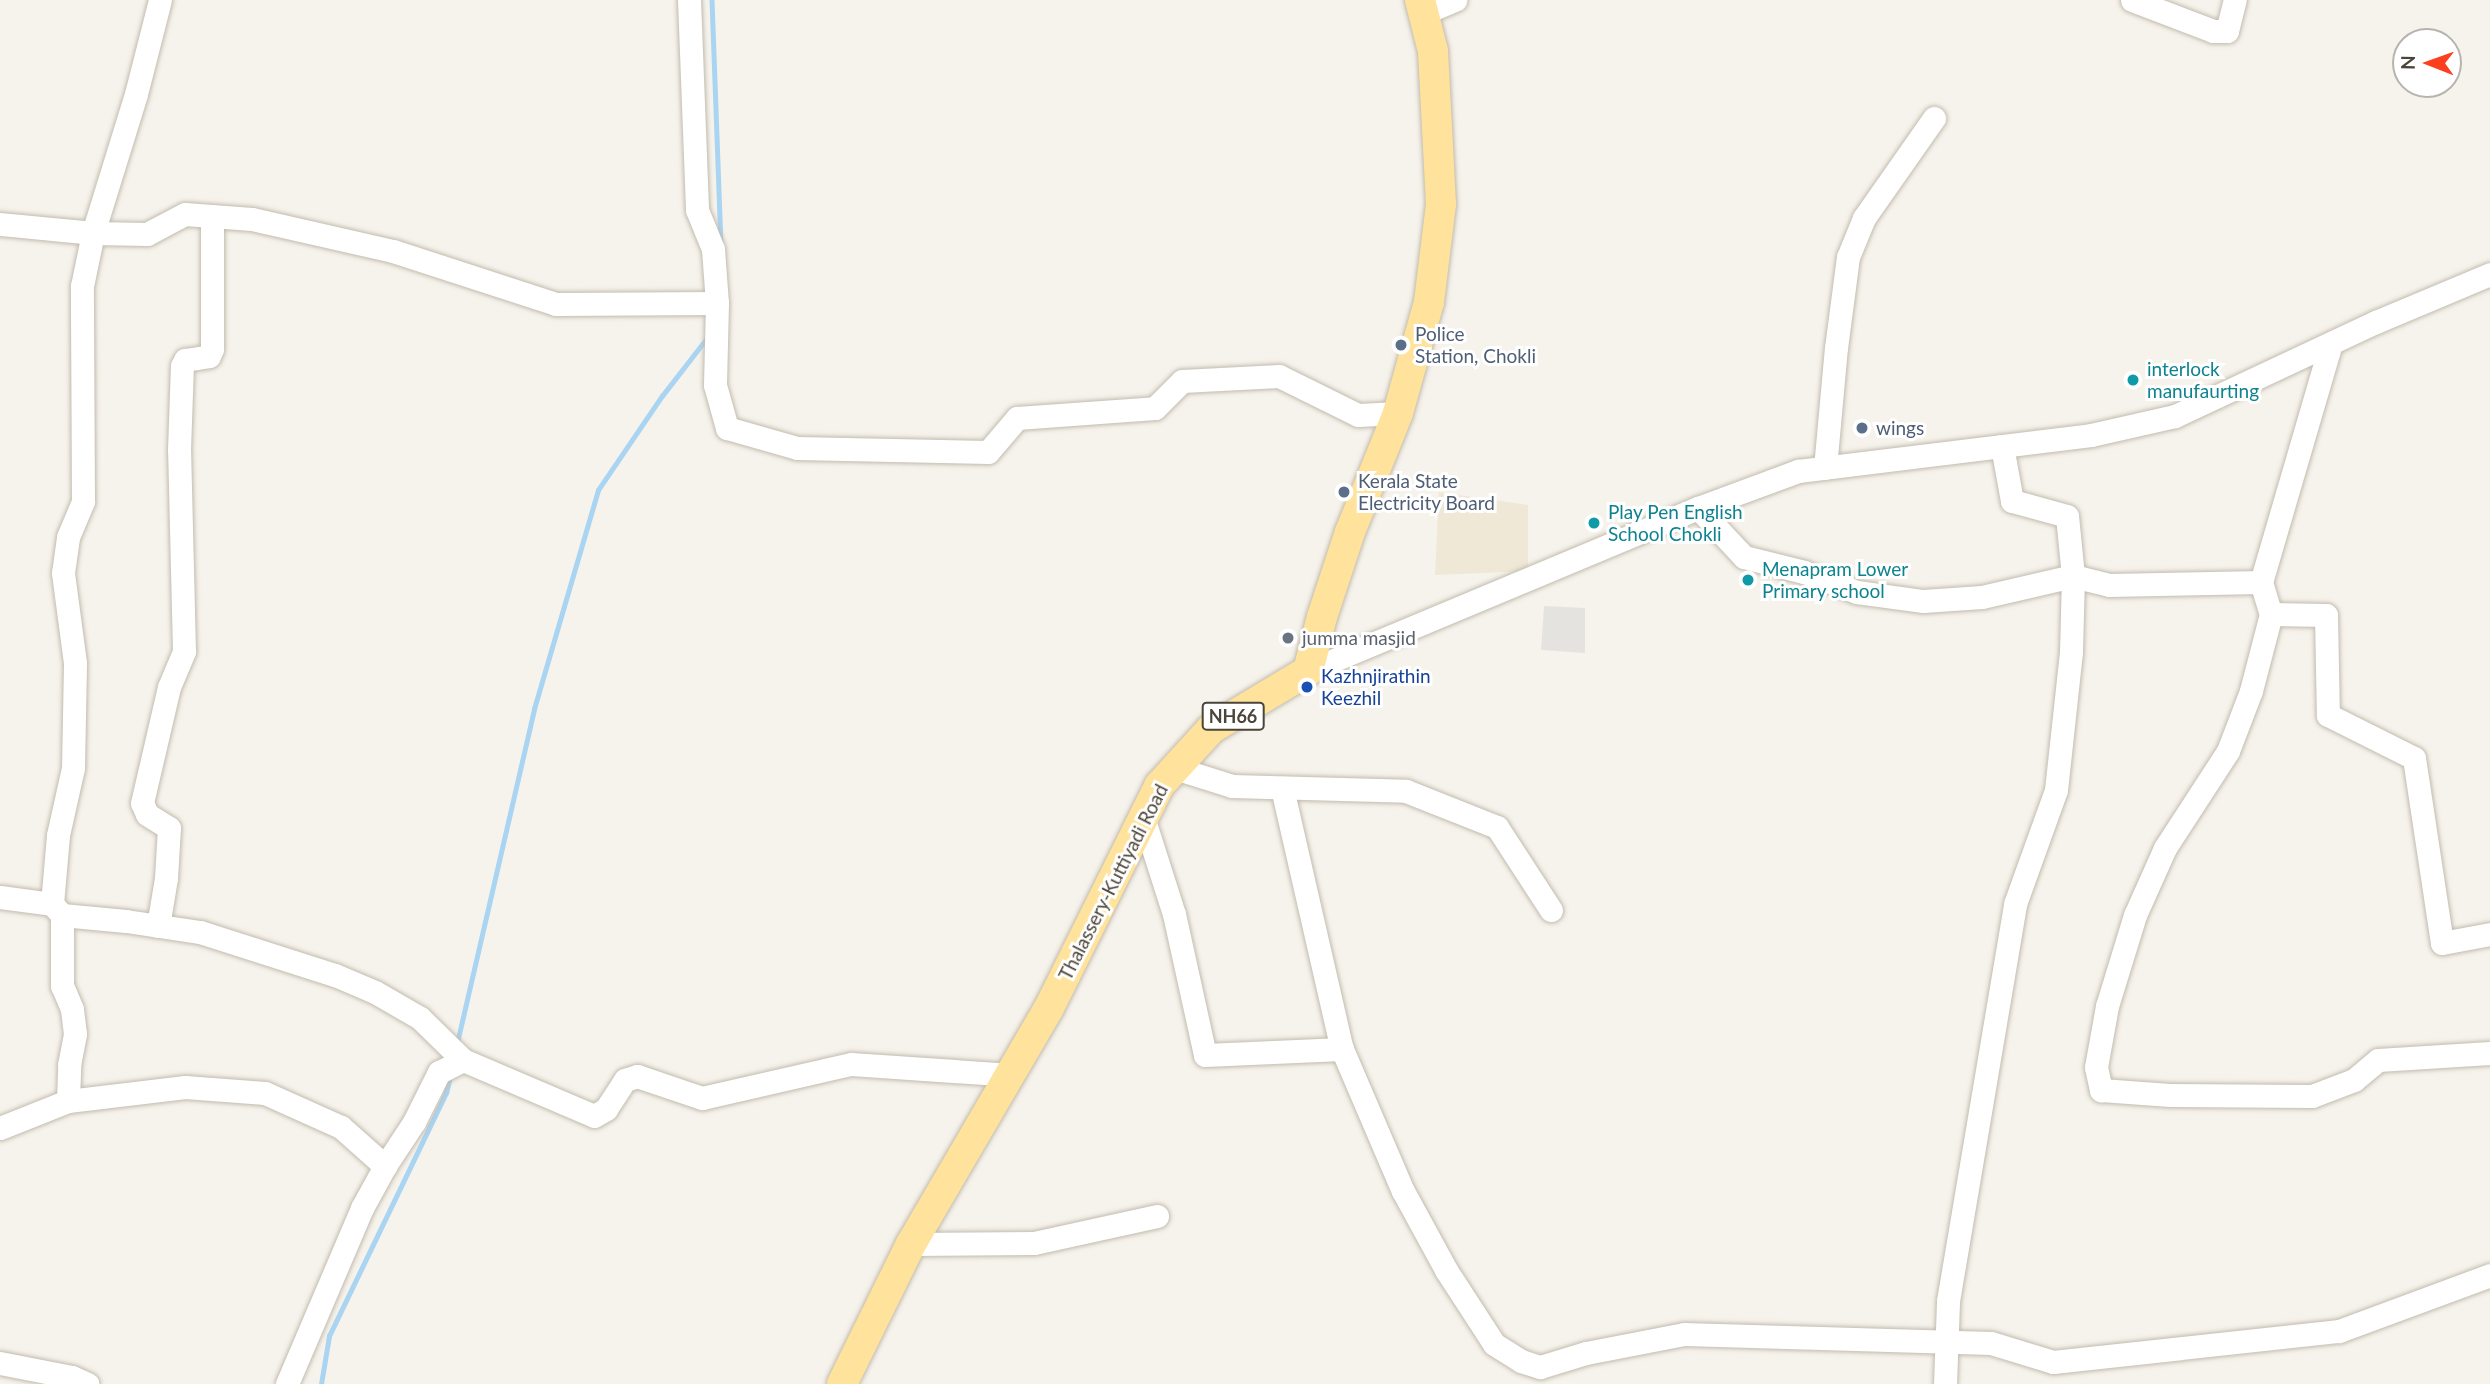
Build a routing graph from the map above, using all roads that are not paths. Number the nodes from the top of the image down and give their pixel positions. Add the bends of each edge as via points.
1 (160, 0) edge
2 (688, 0) edge
3 (1455, 0) edge
4 (2132, 0) edge
5 (2235, 0) edge
6 (1422, 7) edge
7 (1934, 118) dead end
8 (212, 216) junction
9 (0, 224) edge
10 (93, 233) junction
11 (2490, 274) edge
12 (717, 307) junction
13 (2331, 343) junction
14 (1398, 413) junction
15 (2002, 446) junction
16 (1825, 468) junction
17 (1698, 508) junction
18 (2073, 576) junction
19 (2261, 582) junction
20 (2271, 614) junction
21 (1308, 671) junction
22 (1175, 768) junction
23 (1282, 788) junction
24 (1143, 817) junction
25 (0, 897) edge
26 (57, 910) junction
27 (1551, 910) dead end
28 (158, 926) junction
29 (2490, 934) edge
30 (1342, 1049) junction
31 (2490, 1052) edge
32 (463, 1060) junction
33 (1011, 1075) junction
34 (68, 1101) junction
35 (0, 1128) edge
36 (385, 1166) junction
37 (1157, 1216) dead end
38 (912, 1244) junction
39 (2490, 1275) edge
40 (1947, 1341) junction
41 (0, 1363) edge
42 (88, 1384) edge
43 (287, 1384) edge
44 (842, 1384) edge
45 (1945, 1384) edge

1 - 10 street
2 - 12 street via 697,209 713,249
3 - 6 street
4 - 5 street via 2213,31 2227,31
6 - 14 main road via 1433,51 1441,204 1429,302
7 - 16 street via 1864,218 1848,257
8 - 10 street via 185,214 147,234
8 - 12 street via 252,219 393,251 556,304
8 - 28 street via 212,349 209,356 185,360 182,366 179,450 184,652 169,687 142,803 147,814 169,828
9 - 10 street
10 - 26 street via 82,286 83,501 68,537 63,573 75,663 73,768 58,835
11 - 13 street
12 - 14 street via 715,384 727,428 797,448 988,452 1017,418 1155,408 1182,381 1279,376 1358,415
13 - 15 street via 2175,416 2091,435
13 - 19 street
14 - 21 main road via 1350,532
15 - 16 street
15 - 18 street via 2012,500 2067,516
16 - 17 street via 1798,471
17 - 18 street via 1744,557 1857,592 1923,601 1970,598
17 - 21 street
18 - 19 street via 2109,585
18 - 40 street via 2071,652 2056,790 2015,904 1948,1301
19 - 20 street
20 - 29 street via 2326,615 2328,715 2414,758 2442,943
20 - 31 street via 2251,691 2228,751 2165,848 2136,915 2107,1006 2096,1067 2101,1090 2312,1096 2354,1080 2378,1060
21 - 22 main road, Thalassery-Kuttiyadi Road / NH66 via 1211,729
22 - 23 street via 1232,786
22 - 24 main road, Thalassery-Kuttiyadi Road / NH66 via 1159,786
23 - 27 street via 1406,791 1497,827
23 - 30 street
24 - 30 street via 1174,914 1205,1055
24 - 33 main road, Thalassery-Kuttiyadi Road / NH66
25 - 26 street
26 - 28 street
26 - 34 street via 62,986 72,1009 75,1034
28 - 32 street via 200,932 260,950 375,992 420,1018
30 - 40 street via 1404,1191 1446,1270 1494,1344 1521,1361 1540,1367 1684,1334
32 - 33 street via 594,1116 606,1109 625,1080 636,1076 702,1098 851,1064
32 - 36 street via 439,1072
33 - 38 main road, Thalassery-Kuttiyadi Road / NH66
34 - 35 street
34 - 36 street via 185,1087 265,1093 341,1127
36 - 43 street via 362,1208
37 - 38 street via 1034,1243
38 - 44 main road, Thalassery-Kuttiyadi Road / NH66
39 - 40 street via 2339,1331 2053,1362 1991,1343
40 - 45 street
41 - 42 street

